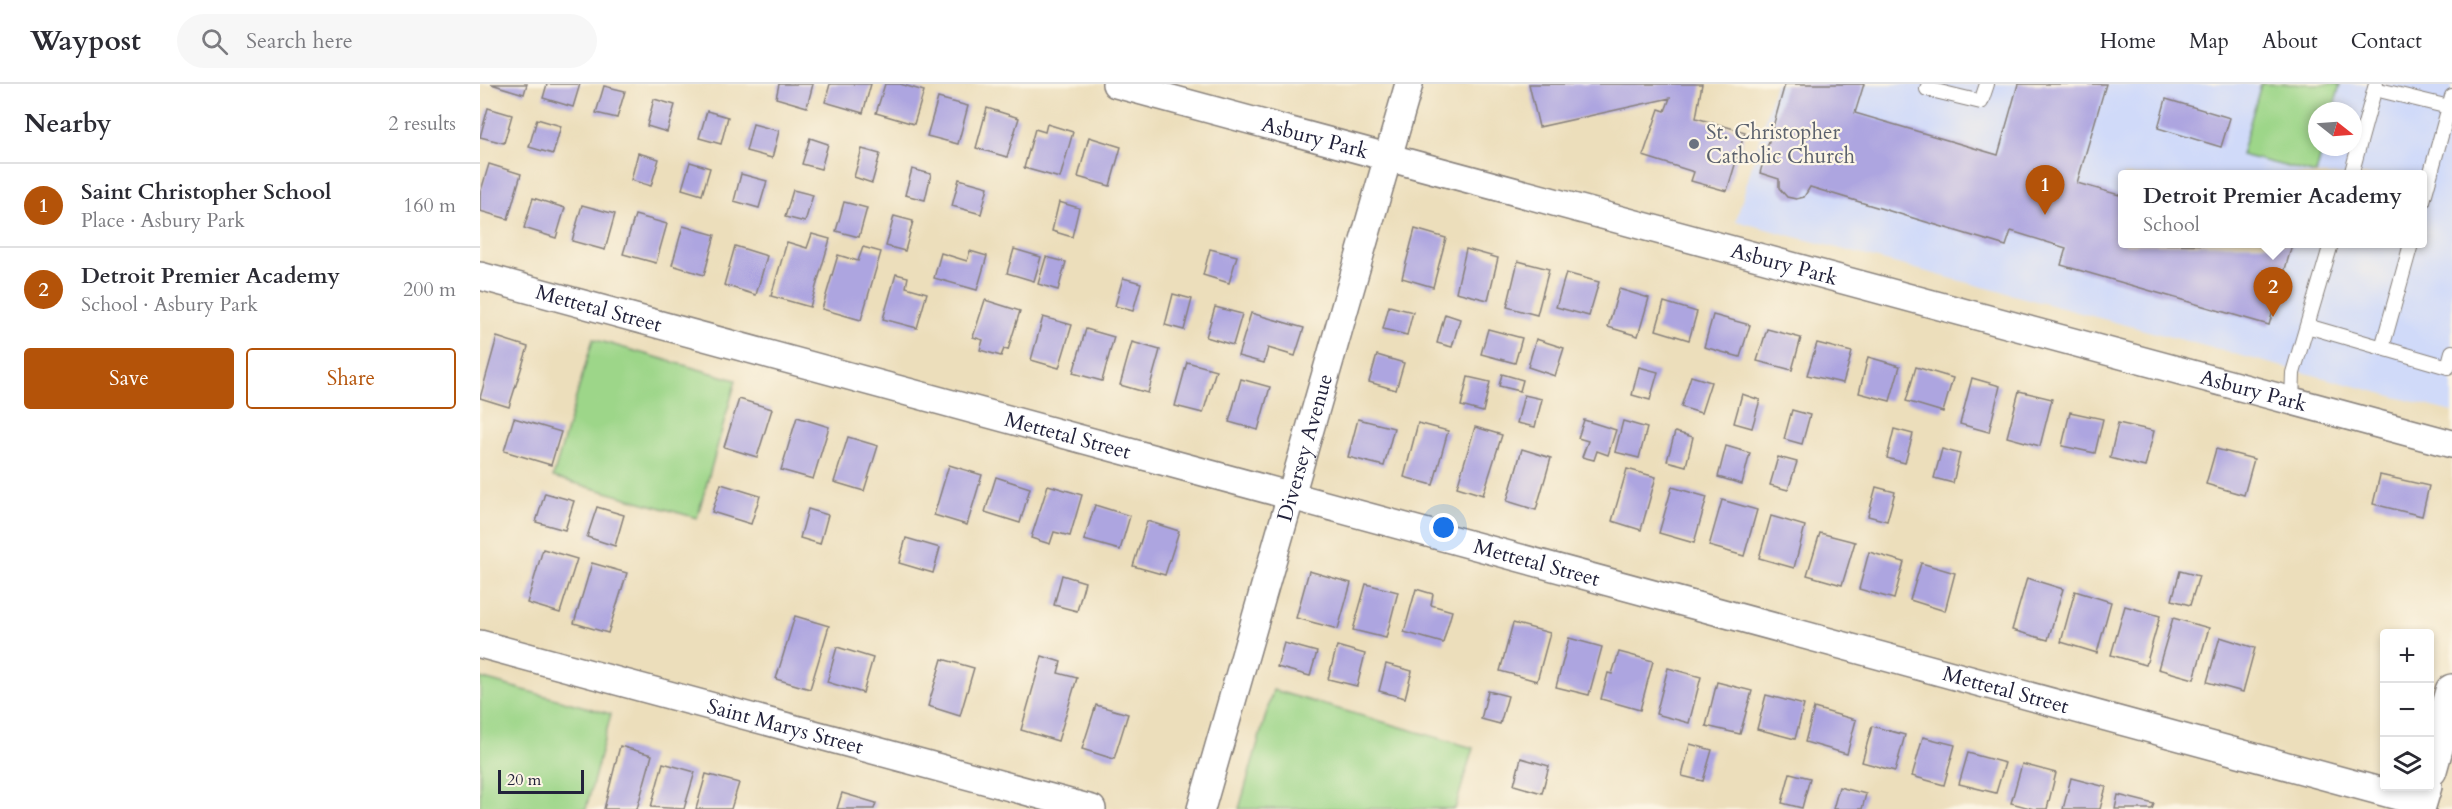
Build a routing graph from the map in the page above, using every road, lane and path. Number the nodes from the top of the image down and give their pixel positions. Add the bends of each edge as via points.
1 (1116, 84) edge
2 (1409, 84) edge
3 (1929, 84) edge
4 (1987, 84) edge
5 (2375, 87) edge
6 (2451, 102) edge
7 (1387, 156) junction
8 (2352, 170) edge
9 (2427, 187) edge
10 (2330, 248) edge
11 (2410, 248) edge
12 (480, 276) edge
13 (2307, 326) junction
14 (2382, 348) junction
15 (2452, 352) edge
16 (2292, 400) junction
17 (2452, 444) edge
18 (1291, 496) junction
19 (480, 644) edge
20 (2452, 691) edge
21 (2447, 731) edge
22 (2434, 761) edge
23 (2421, 799) edge
24 (1092, 809) edge
25 (1202, 809) edge

1 - 7 street, Asbury Park
2 - 7 street, Diversey Avenue
3 - 4 lane via 1927,89 1982,102
5 - 6 lane
5 - 8 lane
6 - 9 lane
7 - 16 street, Asbury Park
7 - 18 street, Diversey Avenue
10 - 13 lane
11 - 14 lane
12 - 18 street, Mettetal Street
13 - 14 lane
13 - 16 lane via 2293,373
14 - 15 lane via 2448,367
16 - 17 street, Asbury Park
18 - 23 street, Mettetal Street
18 - 25 street, Diversey Avenue
19 - 24 street, Saint Marys Street
20 - 21 street
21 - 22 street

